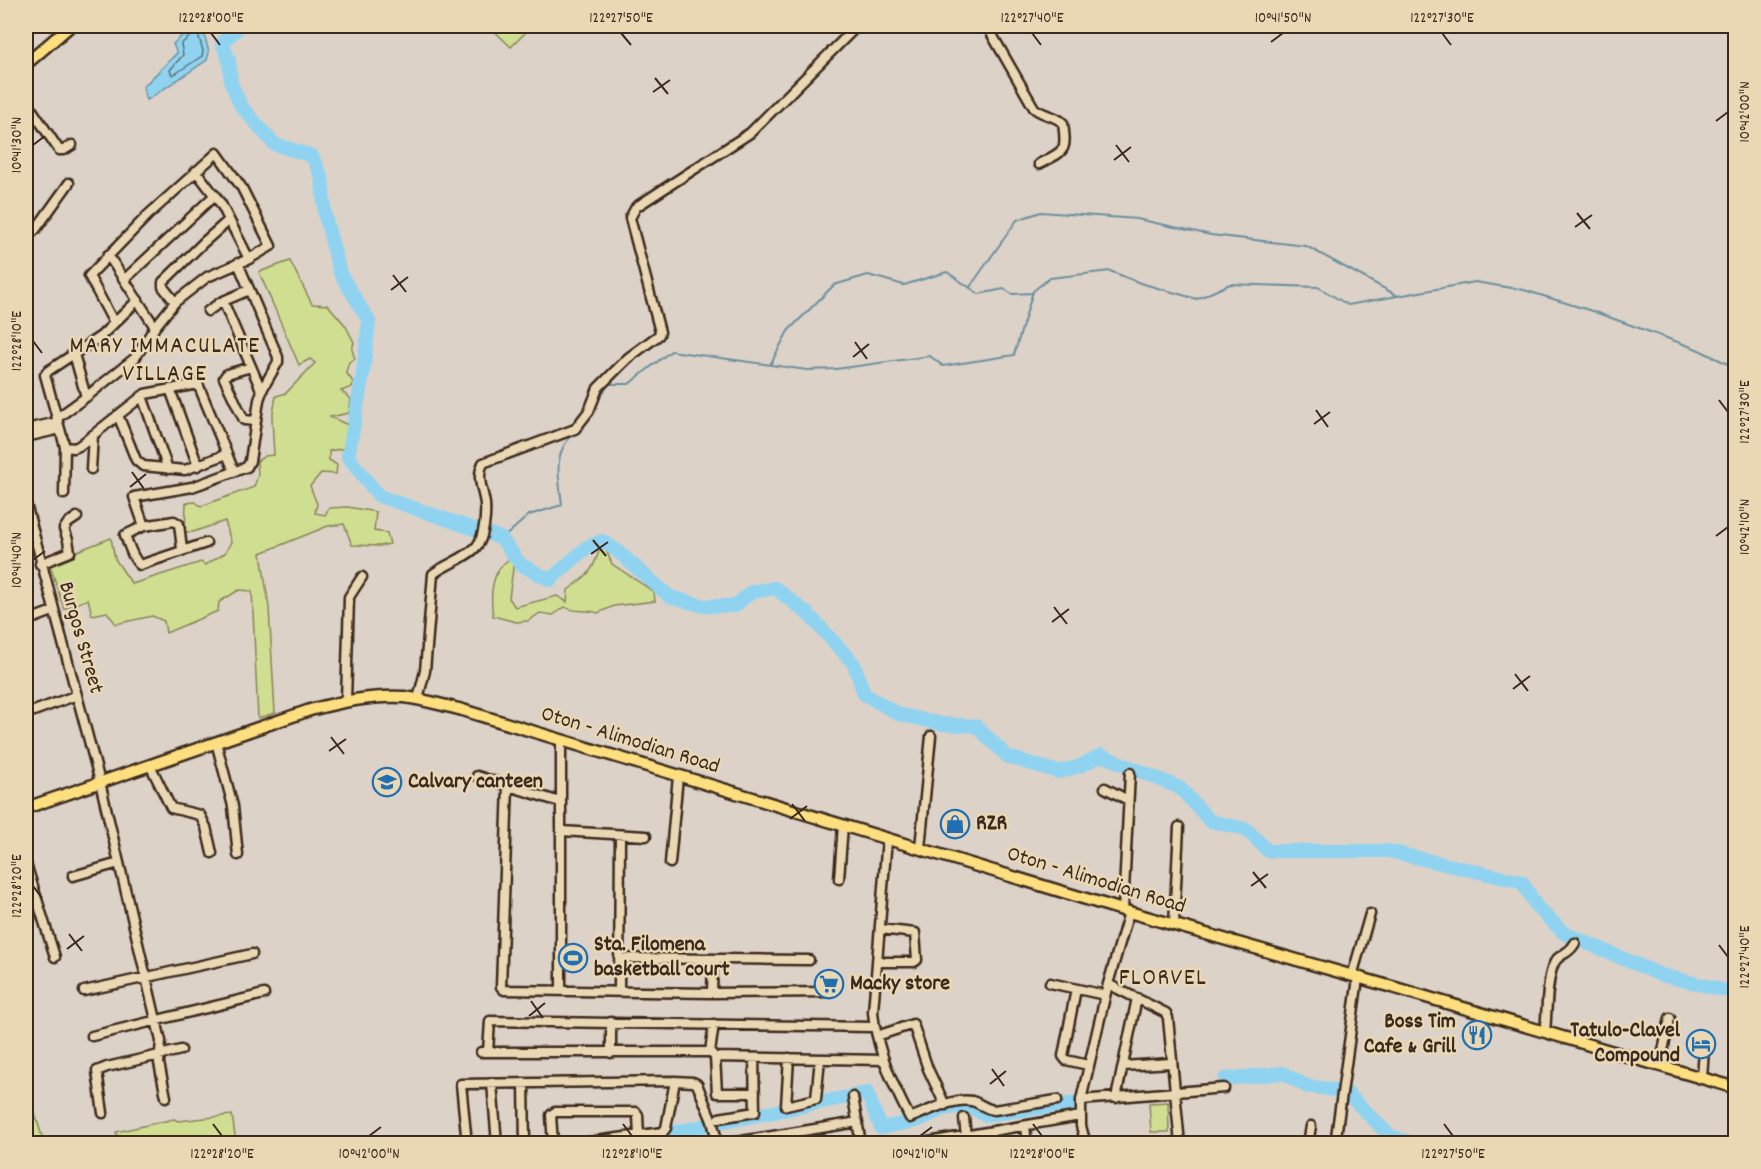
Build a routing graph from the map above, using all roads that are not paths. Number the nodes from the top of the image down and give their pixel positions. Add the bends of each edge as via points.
1 (70, 26) edge
2 (857, 26) edge
3 (987, 26) edge
4 (26, 64) edge
5 (26, 101) edge
6 (72, 145) dead end
7 (1039, 164) dead end
8 (196, 171) junction
9 (69, 183) dead end
10 (215, 195) junction
11 (229, 220) junction
12 (26, 238) edge
13 (108, 255) junction
14 (249, 259) junction
15 (238, 263) junction
16 (125, 279) junction
17 (249, 290) junction
18 (138, 300) junction
19 (175, 302) junction
20 (223, 302) junction
21 (208, 311) dead end
22 (114, 323) junction
23 (155, 327) junction
24 (74, 354) junction
25 (251, 367) junction
26 (170, 389) junction
27 (262, 392) junction
28 (142, 396) junction
29 (86, 397) junction
30 (118, 415) junction
31 (256, 422) junction
32 (58, 423) junction
33 (26, 429) edge
34 (93, 435) junction
35 (26, 437) edge
36 (65, 447) junction
37 (227, 454) junction
38 (198, 466) junction
39 (91, 469) dead end
40 (168, 469) junction
41 (234, 471) junction
42 (64, 494) dead end
43 (26, 504) edge
44 (77, 517) dead end
45 (144, 526) junction
46 (206, 543) dead end
47 (182, 549) junction
48 (40, 564) junction
49 (362, 578) dead end
50 (53, 611) junction
51 (26, 621) edge
52 (77, 695) junction
53 (418, 699) junction
54 (346, 701) junction
55 (26, 714) edge
56 (931, 736) dead end
57 (561, 740) junction
58 (216, 742) junction
59 (150, 765) junction
60 (1130, 773) dead end
61 (477, 776) dead end
62 (678, 776) junction
63 (100, 782) junction
64 (508, 785) junction
65 (1105, 788) dead end
66 (1128, 800) junction
67 (560, 802) junction
68 (26, 808) edge
69 (843, 825) junction
70 (1179, 827) dead end
71 (561, 831) junction
72 (620, 835) junction
73 (646, 836) dead end
74 (887, 838) junction
75 (920, 848) junction
76 (212, 853) dead end
77 (238, 855) dead end
78 (119, 862) junction
79 (670, 863) dead end
80 (26, 864) edge
81 (73, 876) dead end
82 (839, 879) dead end
83 (1126, 911) junction
84 (1370, 914) dead end
85 (1174, 924) junction
86 (880, 929) junction
87 (1575, 943) dead end
88 (252, 954) dead end
89 (55, 957) dead end
90 (619, 958) junction
91 (713, 960) junction
92 (809, 960) dead end
93 (877, 962) junction
94 (146, 976) junction
95 (1355, 977) junction
96 (1050, 983) dead end
97 (1108, 984) junction
98 (1077, 989) junction
99 (84, 991) dead end
100 (561, 991) junction
101 (619, 992) junction
102 (829, 992) dead end
103 (712, 993) junction
104 (264, 994) dead end
105 (1105, 996) junction
106 (1137, 998) junction
107 (1670, 1018) dead end
108 (157, 1020) junction
109 (611, 1022) junction
110 (714, 1024) junction
111 (876, 1032) junction
112 (1545, 1032) junction
113 (92, 1036) dead end
114 (181, 1050) dead end
115 (1704, 1050) dead end
116 (611, 1053) junction
117 (713, 1055) junction
118 (159, 1056) junction
119 (754, 1058) junction
120 (789, 1058) junction
121 (820, 1059) junction
122 (884, 1060) junction
123 (1171, 1063) junction
124 (1088, 1065) junction
125 (1660, 1065) junction
126 (1123, 1066) junction
127 (1702, 1077) junction
128 (675, 1081) junction
129 (492, 1083) junction
130 (524, 1083) junction
131 (1224, 1088) dead end
132 (1736, 1088) edge
133 (755, 1093) junction
134 (1175, 1093) junction
135 (166, 1097) dead end
136 (853, 1097) dead end
137 (1116, 1098) junction
138 (1058, 1100) dead end
139 (1081, 1100) junction
140 (945, 1105) junction
141 (103, 1113) dead end
142 (1080, 1116) junction
143 (964, 1118) dead end
144 (715, 1122) junction
145 (858, 1122) junction
146 (1025, 1126) junction
147 (1311, 1126) dead end
148 (639, 1137) junction
149 (966, 1137) junction
150 (467, 1143) edge
151 (497, 1143) edge
152 (525, 1143) edge
153 (553, 1143) edge
154 (573, 1143) edge
155 (718, 1143) edge
156 (723, 1143) edge
157 (861, 1143) edge
158 (917, 1143) edge
159 (927, 1143) edge
160 (1027, 1143) edge
161 (1086, 1143) edge
162 (1167, 1143) edge
163 (1180, 1143) edge
164 (1308, 1143) edge
165 (1335, 1143) edge

1 - 4 main road
2 - 53 street via 750,133 632,213 630,218 659,335 598,388 589,411 575,429 483,463 479,484 485,504 479,544 433,574 425,671
3 - 7 street via 1034,108 1063,123 1066,144 1061,152
5 - 6 street via 59,150
8 - 10 street
8 - 13 street
8 - 14 street via 217,153 242,188 271,246
9 - 12 street
10 - 11 street
10 - 16 street
11 - 14 street
11 - 19 street via 164,282 163,287
13 - 16 street
13 - 22 street via 89,279
14 - 15 street
15 - 17 street
15 - 19 street via 211,274
16 - 18 street
17 - 20 street
17 - 27 street via 278,357
18 - 22 street
18 - 23 street
19 - 23 street
20 - 21 street
20 - 25 street
22 - 24 street
23 - 29 street via 135,358
24 - 29 street
24 - 32 street via 45,375
25 - 27 street
25 - 31 street via 224,378 244,420
26 - 28 street
26 - 37 street via 198,384
26 - 38 street
27 - 31 street
28 - 30 street
28 - 40 street
29 - 32 street
30 - 34 street
30 - 40 street via 136,460 143,466
31 - 41 street via 250,461
32 - 33 street
32 - 35 street
32 - 36 street
34 - 36 street via 74,448
34 - 39 street
36 - 42 street
37 - 38 street
37 - 41 street
38 - 40 street
41 - 45 street via 192,487 134,497
43 - 48 street, Burgos Street
44 - 48 street via 64,529 70,552
45 - 47 street via 174,521 180,524
45 - 47 street via 125,534 138,565
46 - 47 street
48 - 50 street, Burgos Street
49 - 54 street via 349,597
50 - 51 street
50 - 52 street, Burgos Street
52 - 55 street
52 - 63 street, Burgos Street
53 - 54 main road, Oton - Alimodian Road via 380,697
53 - 57 main road, Oton - Alimodian Road
54 - 58 main road, Oton - Alimodian Road
56 - 75 street
57 - 62 main road, Oton - Alimodian Road
57 - 67 street
58 - 59 main road, Oton - Alimodian Road
58 - 77 street via 233,806
59 - 63 main road, Oton - Alimodian Road
59 - 76 street via 171,808 200,815 204,820
60 - 66 street
61 - 64 street
62 - 69 main road, Oton - Alimodian Road
62 - 79 street
63 - 68 main road, Oton - Alimodian Road
63 - 78 street, Burgos Street
64 - 67 street
64 - 100 street via 501,987
65 - 66 street
66 - 83 street
67 - 71 street
69 - 74 main road, Oton - Alimodian Road
69 - 82 street
70 - 85 street
71 - 72 street
71 - 100 street
72 - 73 street
72 - 90 street
74 - 75 main road, Oton - Alimodian Road
74 - 86 street
75 - 83 main road, Oton - Alimodian Road
78 - 81 street
78 - 94 street, Burgos Street
80 - 89 street
83 - 85 main road, Oton - Alimodian Road
83 - 97 street
84 - 95 street
85 - 95 main road, Oton - Alimodian Road
86 - 93 street
86 - 93 street via 915,933 917,960
87 - 112 street via 1554,964
88 - 94 street
90 - 91 street
90 - 101 street
91 - 92 street
91 - 103 street
93 - 111 street via 873,1012
94 - 99 street
94 - 108 street, Burgos Street
95 - 112 main road, Oton - Alimodian Road
95 - 165 street
96 - 98 street
97 - 105 street
97 - 106 street
98 - 105 street
98 - 124 street via 1063,1056
100 - 101 street
101 - 103 street
102 - 103 street
104 - 108 street
105 - 124 street
106 - 123 street via 1166,1013
106 - 126 street
107 - 125 street
108 - 113 street
108 - 118 street, Burgos Street via 162,1046
109 - 110 street
109 - 116 street
109 - 116 street via 490,1021 485,1052
110 - 111 street
110 - 117 street
111 - 122 street
111 - 140 street via 914,1024 928,1069
112 - 125 main road, Oton - Alimodian Road
114 - 118 street
115 - 127 street
116 - 117 street
117 - 119 street
117 - 133 street via 717,1093
118 - 135 street, Burgos Street
118 - 141 street via 97,1071
119 - 120 street
119 - 133 street
120 - 121 street
120 - 121 street via 786,1106 816,1099
121 - 122 street
122 - 140 street via 910,1118
123 - 126 street
123 - 134 street
124 - 139 street
125 - 127 main road, Oton - Alimodian Road
126 - 137 street
127 - 132 main road, Oton - Alimodian Road
128 - 130 street
128 - 144 street via 697,1084
128 - 148 street via 665,1130
129 - 130 street
129 - 150 street via 461,1084
129 - 151 street
130 - 152 street
131 - 134 street
133 - 144 street via 756,1112
134 - 137 street
134 - 163 street
136 - 145 street
137 - 139 street
138 - 140 street via 994,1110 972,1101
139 - 142 street
142 - 146 street
142 - 161 street
143 - 149 street
144 - 155 street
145 - 156 street
145 - 157 street
146 - 149 street
146 - 160 street
147 - 164 street
148 - 153 street via 636,1112 555,1112 551,1114
148 - 154 street
149 - 159 street
158 - 159 street
162 - 163 street

